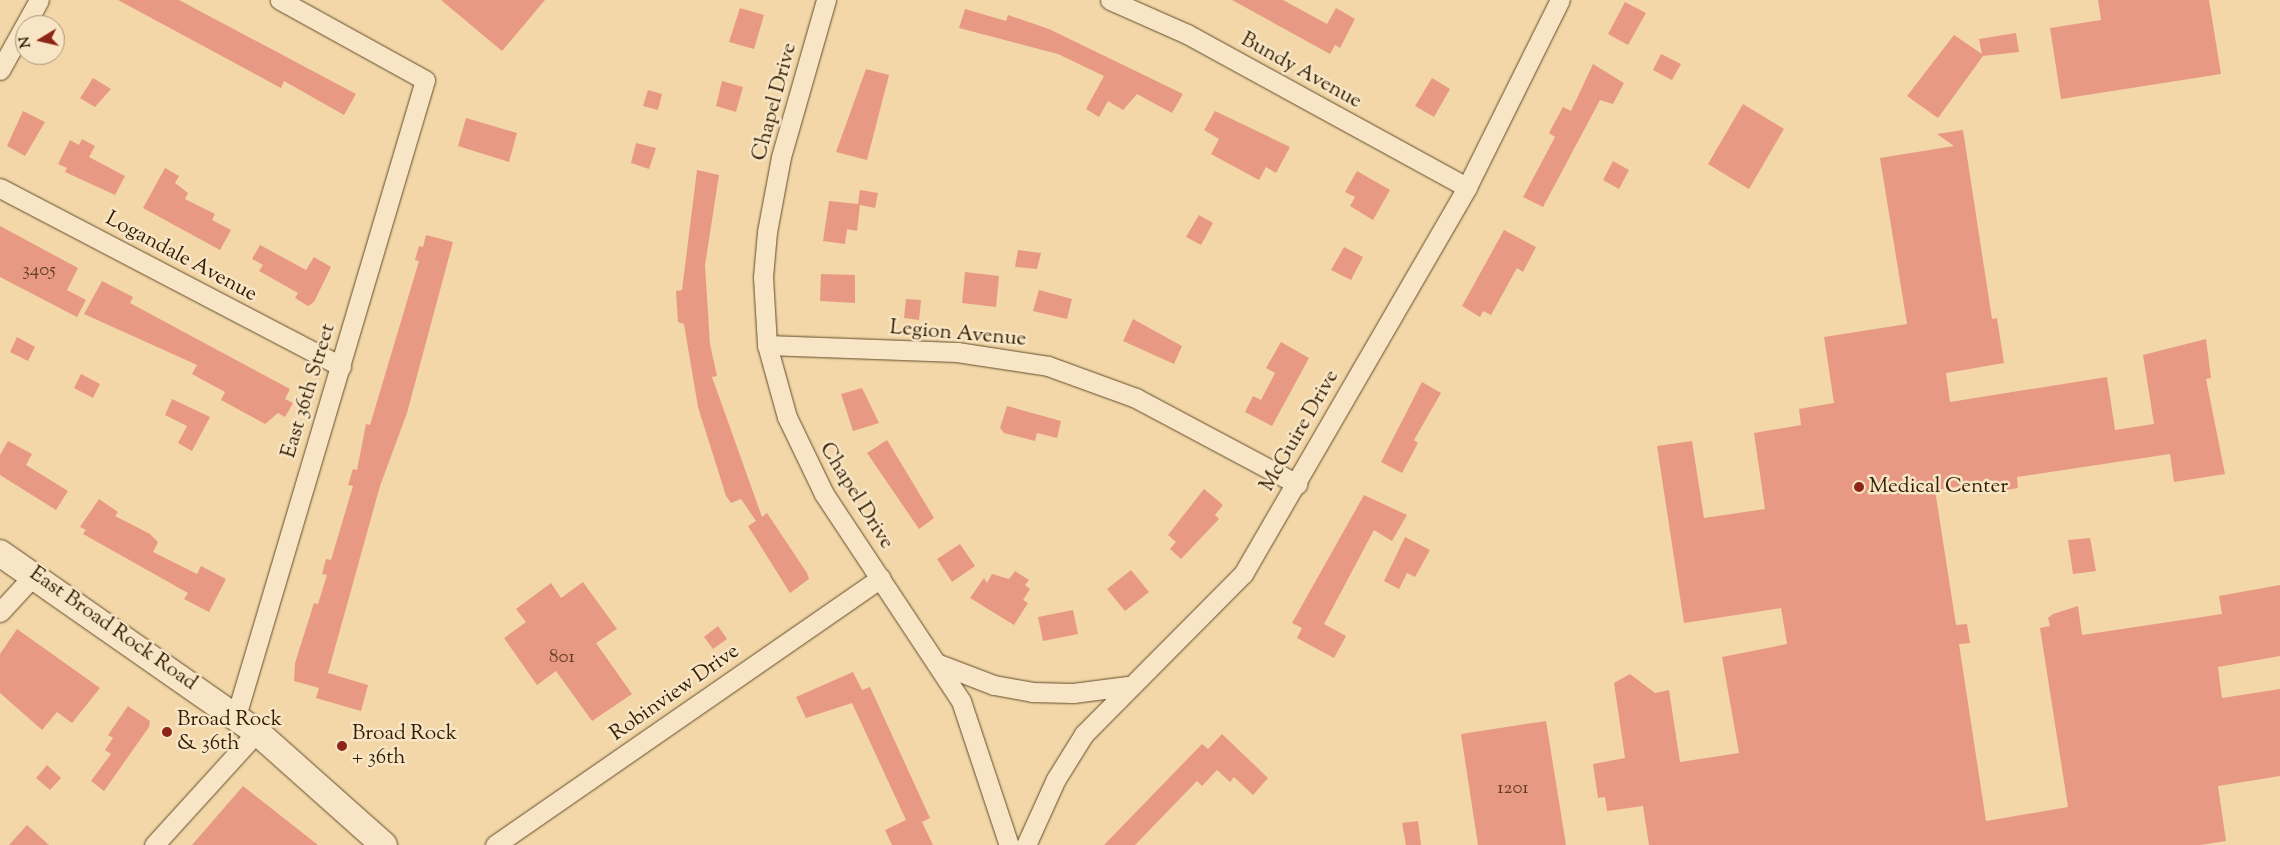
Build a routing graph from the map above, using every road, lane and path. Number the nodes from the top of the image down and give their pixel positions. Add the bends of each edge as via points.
1 (38, 0) edge
2 (280, 0) edge
3 (826, 0) edge
4 (1110, 0) edge
5 (1560, 0) edge
6 (0, 70) edge
7 (1467, 186) junction
8 (0, 188) edge
9 (767, 346) junction
10 (341, 366) junction
11 (1296, 484) junction
12 (0, 553) edge
13 (35, 574) junction
14 (881, 578) junction
15 (0, 612) edge
16 (940, 664) junction
17 (1128, 686) junction
18 (236, 716) junction
19 (258, 732) junction
20 (154, 845) edge
21 (384, 845) edge
22 (494, 845) edge
23 (1009, 845) edge
24 (1026, 845) edge

1 - 6 street
2 - 10 street, East 36th Street via 425,80
3 - 9 street, Chapel Drive via 781,158 767,232 763,277
4 - 7 street, Bundy Avenue via 1186,34
5 - 7 street, McGuire Drive
7 - 11 street, McGuire Drive
8 - 10 street, Logandale Avenue
9 - 11 street, Legion Avenue via 957,352 1048,366 1136,398
9 - 14 street, Chapel Drive via 776,386 804,457
10 - 18 street, East 36th Street
11 - 17 street, McGuire Drive via 1243,574
12 - 13 main road, East Broad Rock Road
13 - 15 street
13 - 18 main road, East Broad Rock Road
14 - 16 street, Chapel Drive
14 - 22 street, Robinview Drive
16 - 17 street via 994,685 1032,692 1073,693
16 - 23 street, Chapel Drive via 968,719
17 - 24 street, McGuire Drive via 1084,734 1056,779
18 - 19 main road, East Broad Rock Road
19 - 20 street
19 - 21 main road, East Broad Rock Road

